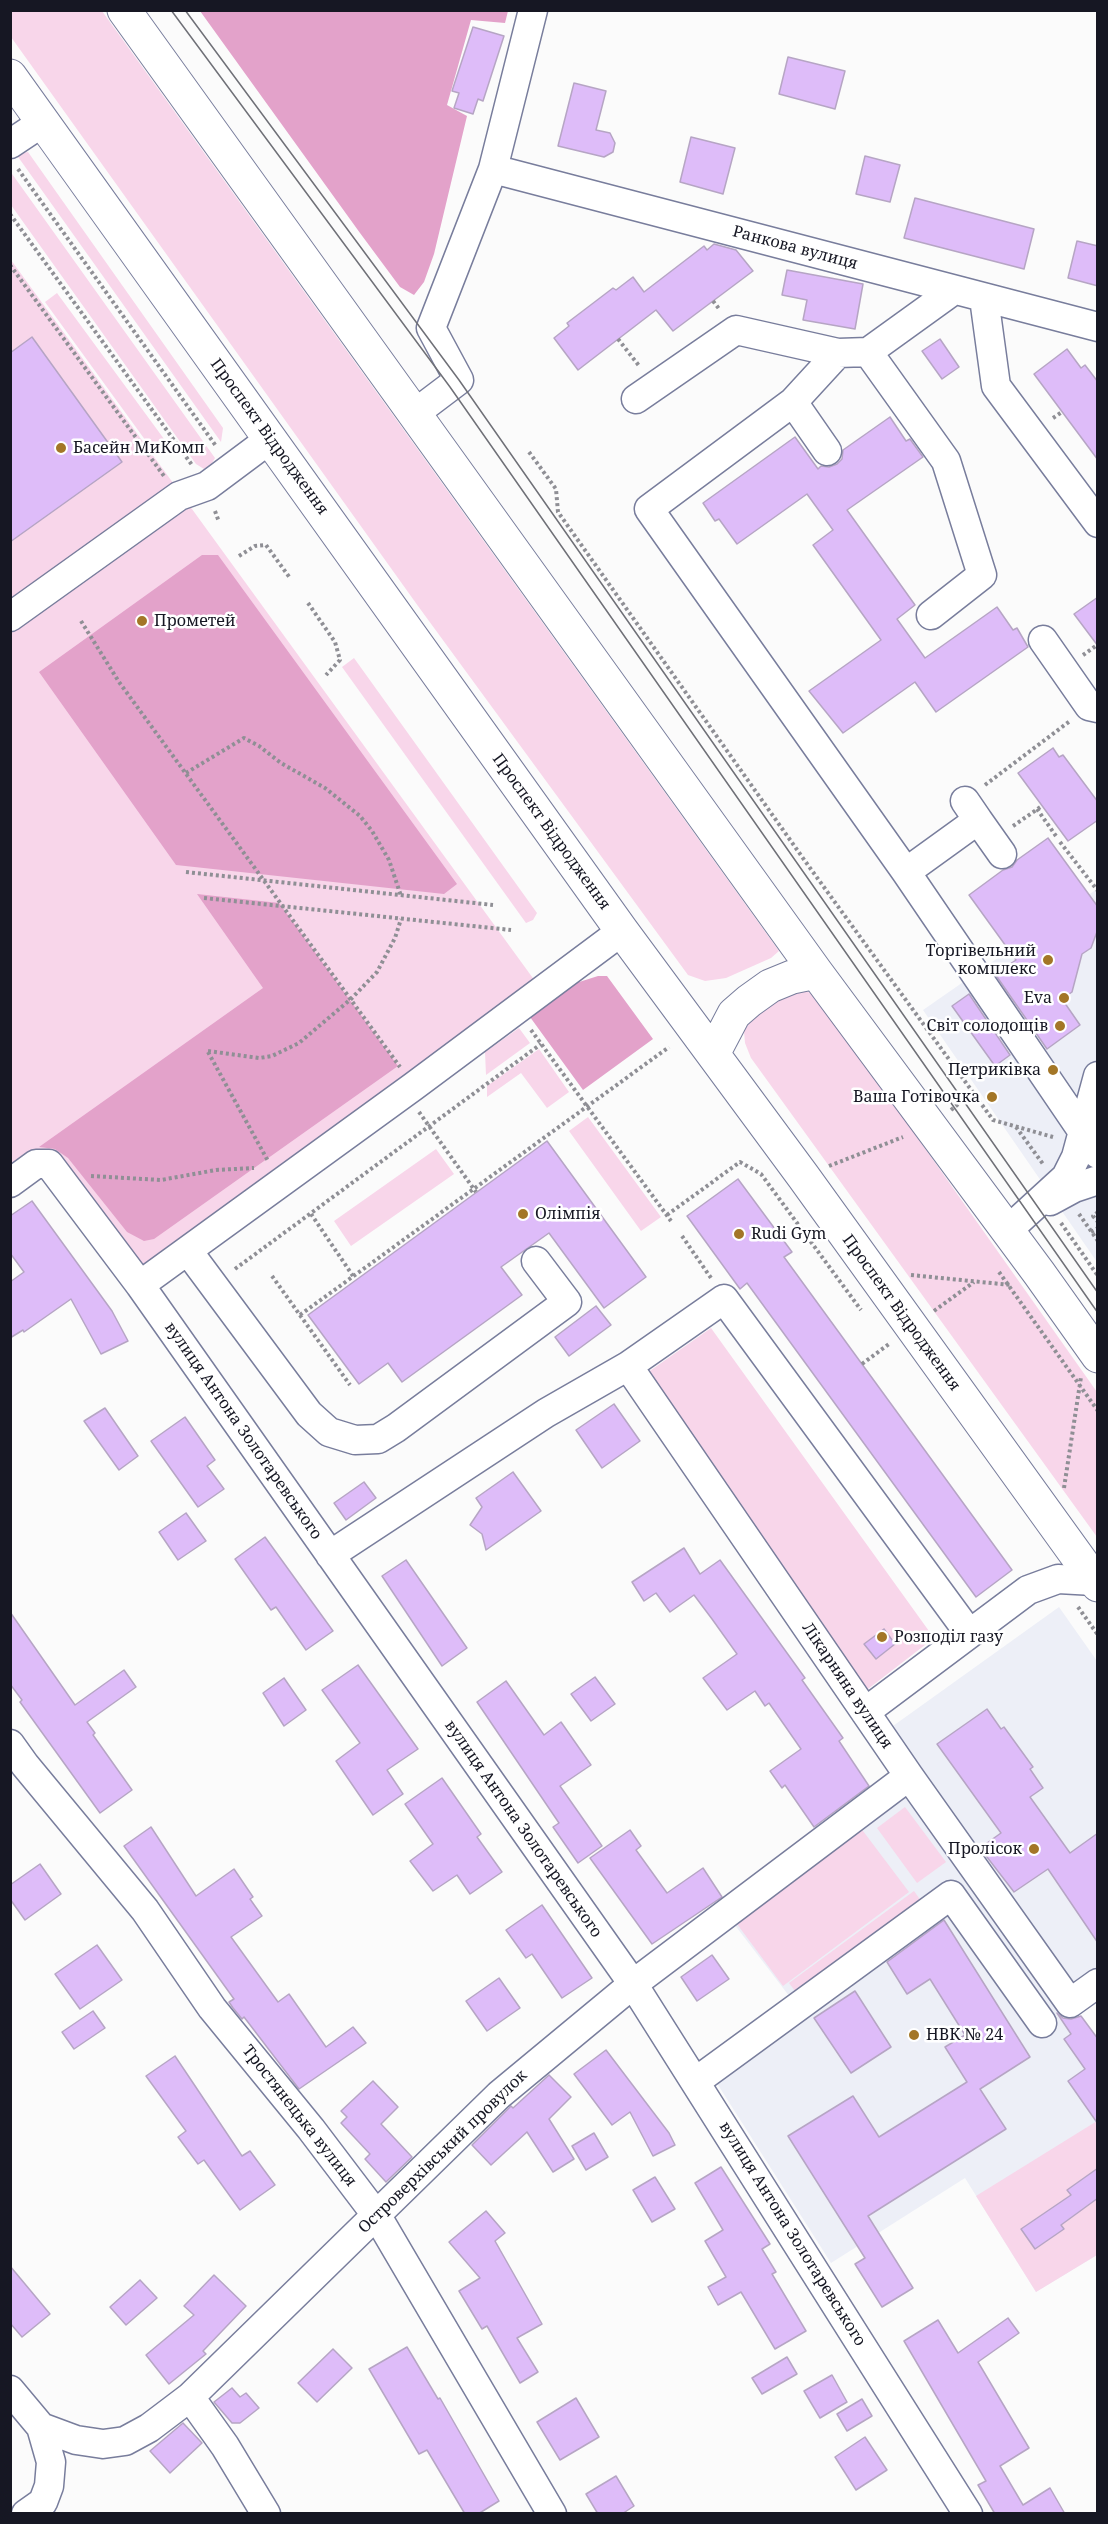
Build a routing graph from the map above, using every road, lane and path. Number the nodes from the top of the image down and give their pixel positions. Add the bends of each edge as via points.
1 (124, 10) edge
2 (533, 10) edge
3 (10, 76) edge
4 (44, 122) junction
5 (14, 156) edge
6 (493, 169) junction
7 (10, 214) edge
8 (10, 265) edge
9 (954, 290) junction
10 (984, 298) junction
11 (1098, 327) edge
12 (618, 339) dead end
13 (868, 352) junction
14 (838, 353) junction
15 (645, 392) joint
16 (793, 402) junction
17 (414, 414) junction
18 (270, 439) junction
19 (827, 451) dead end
20 (529, 452) dead end
21 (232, 468) junction
22 (207, 486) junction
23 (179, 496) junction
24 (1098, 523) edge
25 (239, 556) dead end
26 (290, 578) dead end
27 (308, 603) dead end
28 (931, 615) dead end
29 (10, 617) edge
30 (81, 621) dead end
31 (1043, 640) dead end
32 (326, 675) dead end
33 (1093, 707) edge
34 (186, 773) junction
35 (1041, 806) dead end
36 (1036, 809) junction
37 (985, 829) junction
38 (1056, 836) dead end
39 (1060, 842) dead end
40 (186, 872) dead end
41 (906, 873) junction
42 (264, 881) junction
43 (1098, 891) edge
44 (401, 896) junction
45 (204, 898) dead end
46 (283, 906) junction
47 (493, 906) dead end
48 (401, 919) junction
49 (511, 930) dead end
50 (622, 931) junction
51 (816, 972) junction
52 (351, 999) junction
53 (516, 1009) junction
54 (541, 1044) junction
55 (669, 1047) dead end
56 (713, 1054) junction
57 (1098, 1076) edge
58 (414, 1086) junction
59 (973, 1092) junction
60 (586, 1106) junction
61 (930, 1126) junction
62 (430, 1127) junction
63 (1087, 1144) edge
64 (53, 1168) junction
65 (803, 1176) junction
66 (1098, 1180) edge
67 (10, 1183) edge
68 (281, 1184) junction
69 (475, 1190) junction
70 (1047, 1203) junction
71 (1088, 1208) dead end
72 (1098, 1212) edge
73 (311, 1214) junction
74 (667, 1215) junction
75 (671, 1221) dead end
76 (1098, 1222) edge
77 (1098, 1228) edge
78 (1007, 1231) junction
79 (1091, 1232) junction
80 (682, 1236) dead end
81 (1098, 1241) edge
82 (188, 1251) junction
83 (536, 1261) dead end
84 (871, 1271) junction
85 (1039, 1273) junction
86 (272, 1276) dead end
87 (353, 1276) junction
88 (1098, 1276) edge
89 (842, 1284) dead end
90 (141, 1285) junction
91 (212, 1285) junction
92 (724, 1299) junction
93 (300, 1315) junction
94 (1092, 1348) edge
95 (628, 1366) junction
96 (350, 1385) dead end
97 (1058, 1529) junction
98 (330, 1555) junction
99 (1096, 1582) edge
100 (969, 1633) junction
101 (865, 1712) junction
102 (10, 1744) edge
103 (909, 1776) junction
104 (1098, 1983) edge
105 (633, 1984) junction
106 (1042, 2023) dead end
107 (695, 2082) junction
108 (377, 2216) junction
109 (10, 2390) edge
110 (190, 2397) junction
111 (41, 2427) junction
112 (26, 2514) edge
113 (266, 2514) edge
114 (552, 2514) edge
115 (968, 2514) edge

1 - 17 main road
2 - 6 street
3 - 4 main road, Проспект Відродження
4 - 5 street
4 - 18 main road, Проспект Відродження
5 - 21 path
6 - 9 street, Ранкова вулиця
6 - 17 street via 431,328 459,380
7 - 22 path
8 - 23 path
9 - 10 street, Ранкова вулиця
9 - 13 street
10 - 11 street, Ранкова вулиця
10 - 24 street via 996,386
12 - 15 path
13 - 14 street
13 - 28 street via 946,461 982,575
14 - 15 street via 736,330
14 - 16 street
16 - 19 street
16 - 41 street via 649,509
17 - 51 main road
18 - 21 street
18 - 50 main road, Проспект Відродження
20 - 59 path via 556,489 558,512
21 - 22 street
22 - 23 street
22 - 23 path via 219,522
23 - 29 street
25 - 26 path via 255,546 266,545
27 - 32 path via 336,642 340,660
30 - 34 path via 119,682
31 - 33 street
33 - 37 path
34 - 42 path
34 - 44 path via 244,738 325,788 360,816 389,860
35 - 36 path
36 - 37 path
36 - 38 path
37 - 41 street
39 - 43 path
40 - 42 path
41 - 63 street
42 - 44 path
42 - 46 path
44 - 47 path
45 - 46 path
46 - 48 path
46 - 52 path
48 - 49 path
48 - 52 path via 377,972
50 - 53 street
50 - 56 main road, Проспект Відродження
51 - 56 main road via 770,986 749,1001 734,1014
51 - 61 main road
52 - 58 path
52 - 68 path via 299,1042 272,1056 208,1051
53 - 54 path
53 - 58 street
54 - 60 path
54 - 62 path
55 - 60 path
56 - 65 main road, Проспект Відродження
57 - 63 street
58 - 68 street
59 - 61 path
59 - 63 path via 993,1120
60 - 69 path
60 - 74 path
61 - 65 path
61 - 78 main road
62 - 69 path
62 - 73 path
63 - 78 street via 1066,1177
64 - 67 street via 36,1164
64 - 68 path via 131,1180 161,1180 216,1170 256,1168 270,1171
64 - 90 street, вулиця Антона Золотаревського
65 - 74 path via 761,1174 740,1162
65 - 84 main road, Проспект Відродження
66 - 70 street
68 - 82 street
69 - 87 path
70 - 78 street
70 - 88 path
71 - 79 path via 1079,1214
72 - 76 path via 1093,1215
73 - 87 path
73 - 91 path
74 - 75 path
77 - 79 path
78 - 85 main road
79 - 81 path
80 - 92 path
82 - 90 street
82 - 91 street
83 - 91 street via 567,1302 378,1439 355,1440 330,1432 309,1414
84 - 85 path via 1009,1286
84 - 89 path
84 - 97 main road, Проспект Відродження
85 - 94 main road
86 - 93 path
87 - 93 path
90 - 98 street, вулиця Антона Золотаревського
92 - 95 street
92 - 100 street
93 - 96 path
94 - 97 path
95 - 98 street via 546,1413
95 - 101 street, Лікарняна вулиця
97 - 99 main road, Проспект Відродження
98 - 105 street, вулиця Антона Золотаревського
99 - 100 street via 1058,1579 1028,1590
100 - 101 street
101 - 103 street, Лікарняна вулиця
102 - 108 street, Тростянецька вулиця via 145,1910 212,2007
103 - 104 street, Лікарняна вулиця via 1070,2003
103 - 105 street, Островерхівський провулок
105 - 107 street, вулиця Антона Золотаревського
105 - 108 street, Островерхівський провулок via 499,2095
106 - 107 street via 951,1895
107 - 115 street, вулиця Антона Золотаревського
108 - 110 street, Островерхівський провулок
108 - 114 street, Тростянецька вулиця
109 - 111 street
110 - 111 street, Островерхівський провулок via 149,2428 124,2441 103,2444 76,2440
110 - 113 street
111 - 112 street via 51,2462 49,2486 43,2502

